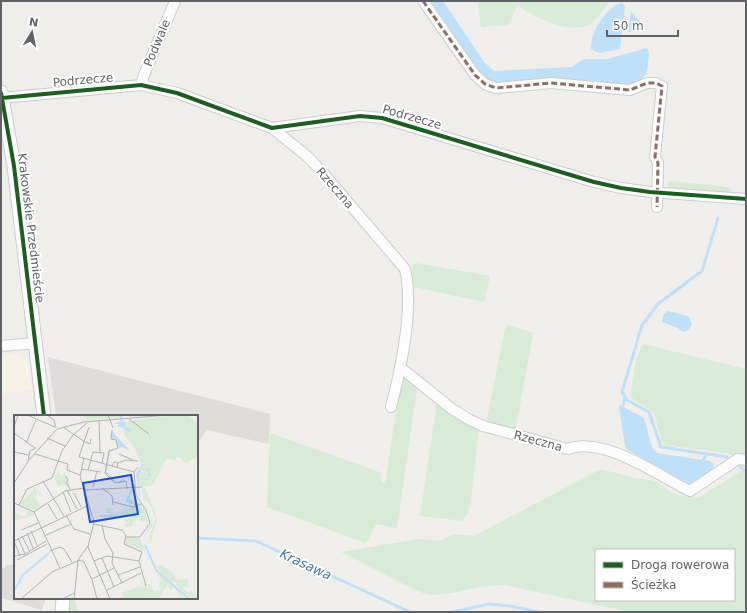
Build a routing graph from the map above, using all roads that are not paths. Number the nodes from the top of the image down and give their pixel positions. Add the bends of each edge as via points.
1 (175, 1) edge
2 (423, 1) edge
3 (141, 85) junction
4 (2, 95) edge
5 (272, 128) junction
6 (658, 192) junction
7 (746, 199) edge
8 (657, 207) dead end
9 (35, 343) junction
10 (1, 346) edge
11 (401, 368) junction
12 (391, 407) dead end
13 (44, 415) edge
14 (746, 460) edge
15 (63, 599) edge
16 (63, 612) edge

1 - 3 street, Podwale
2 - 6 street via 475,76 496,88 551,83 630,90 647,84 656,83 662,86 655,157 658,163
3 - 4 street, Podrzecze
3 - 5 street, Podrzecze via 177,93
4 - 9 street, Krakowskie Przedmieście via 14,166
5 - 6 street, Podrzecze via 360,116 382,118 594,182
5 - 11 street, Rzeczna via 311,161 405,269 408,287
6 - 7 street, Podrzecze
6 - 8 street
9 - 10 street
9 - 13 street, Krakowskie Przedmieście
11 - 12 street, Rzeczna
11 - 14 street, Rzeczna via 452,409 483,426 568,450 578,445 621,454 690,491 738,459
15 - 16 street

